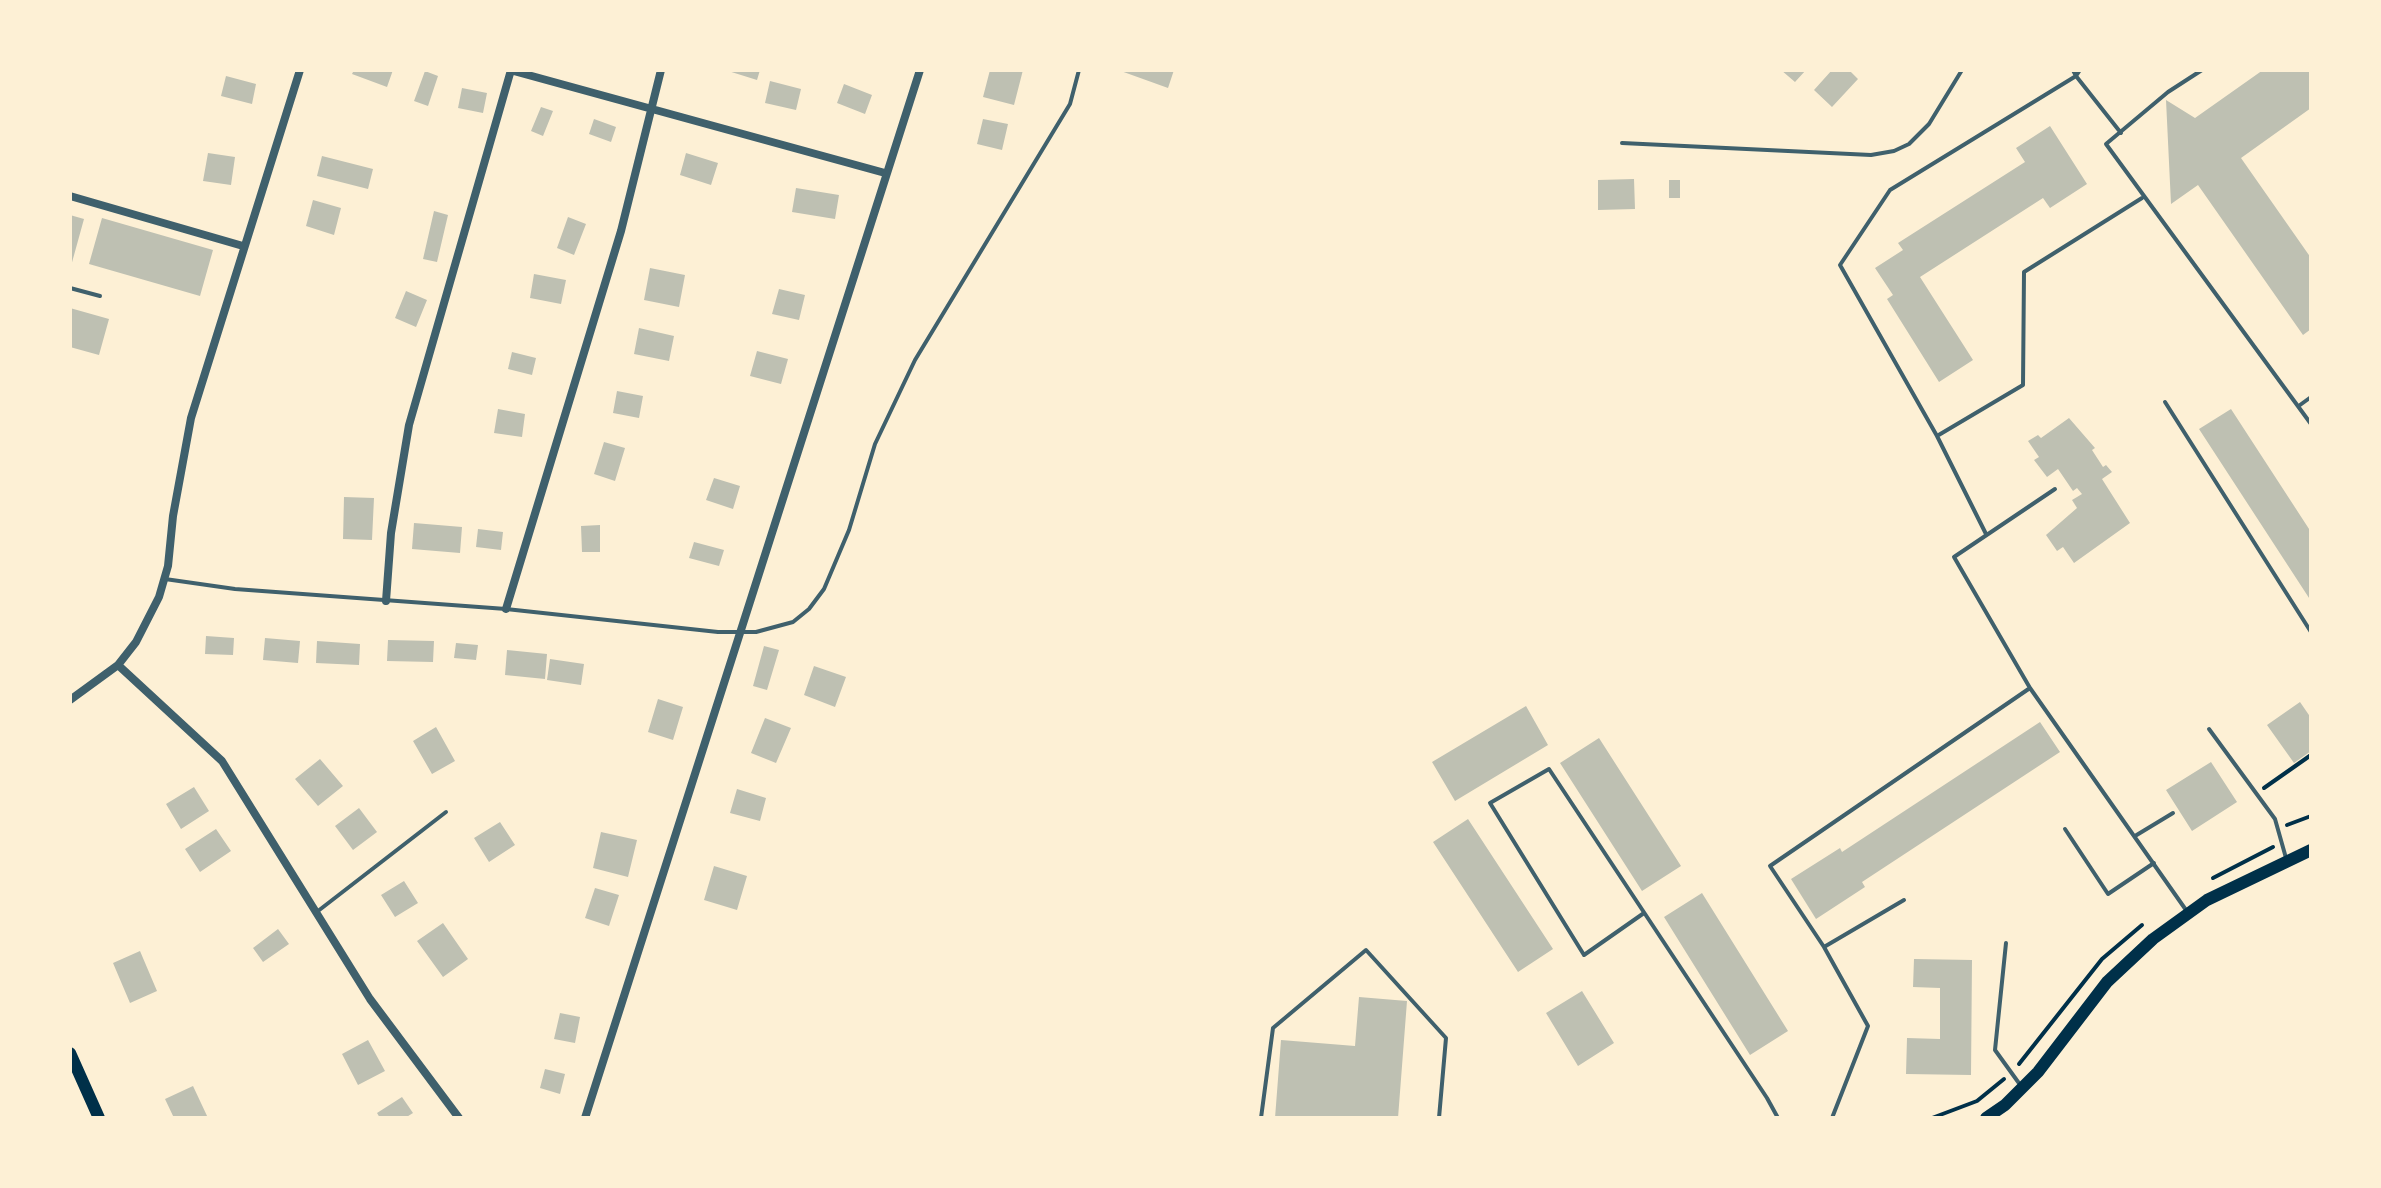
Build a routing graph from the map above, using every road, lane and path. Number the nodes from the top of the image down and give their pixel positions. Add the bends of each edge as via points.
1 (300, 70) edge
2 (511, 70) edge
3 (661, 70) edge
4 (920, 70) edge
5 (1079, 70) edge
6 (1962, 70) edge
7 (2080, 70) edge
8 (2202, 70) edge
9 (2075, 73) edge
10 (651, 111) junction
11 (2121, 133) junction
12 (1622, 143) dead end
13 (885, 173) junction
14 (70, 196) edge
15 (2142, 198) junction
16 (243, 246) junction
17 (70, 288) edge
18 (100, 296) dead end
19 (2311, 397) edge
20 (2165, 402) dead end
21 (2300, 405) junction
22 (2311, 424) edge
23 (1937, 436) junction
24 (2055, 489) dead end
25 (1987, 534) junction
26 (165, 579) junction
27 (386, 601) junction
28 (506, 609) junction
29 (2311, 632) edge
30 (742, 633) junction
31 (118, 665) junction
32 (2030, 688) junction
33 (70, 700) edge
34 (2209, 729) dead end
35 (2311, 755) edge
36 (2256, 794) junction
37 (446, 812) dead end
38 (2173, 813) dead end
39 (2311, 816) edge
40 (2065, 829) dead end
41 (2278, 829) junction
42 (2135, 836) junction
43 (2311, 850) edge
44 (2287, 860) junction
45 (2154, 863) junction
46 (1904, 900) dead end
47 (2188, 912) junction
48 (316, 913) junction
49 (1644, 913) junction
50 (2006, 943) dead end
51 (1824, 947) junction
52 (70, 1053) edge
53 (2022, 1088) junction
54 (1988, 1117) edge
55 (99, 1118) edge
56 (459, 1118) edge
57 (585, 1118) edge
58 (1261, 1118) edge
59 (1439, 1118) edge
60 (1778, 1118) edge
61 (1832, 1118) edge

1 - 16 street
2 - 10 street
2 - 27 street via 409,425
3 - 10 street
4 - 13 street
5 - 30 lane via 1070,104 903,383 818,600 793,622
6 - 12 lane via 1929,124 1894,151 1871,155
7 - 9 lane
8 - 11 lane
9 - 11 lane
9 - 23 lane via 1890,190 1840,265
10 - 13 street
10 - 28 street via 614,255
11 - 15 lane via 2106,144
13 - 30 street
14 - 16 street
15 - 21 lane
15 - 23 lane via 2024,272 2023,385
16 - 26 street via 191,418
17 - 18 lane
19 - 21 lane
20 - 29 lane
21 - 22 lane
23 - 25 lane
24 - 25 lane
25 - 32 lane via 1954,557
26 - 27 lane
26 - 31 street via 144,628
27 - 28 lane
28 - 30 lane
30 - 57 street
31 - 33 street
31 - 48 street via 222,761
32 - 42 lane
32 - 51 lane via 1770,866
34 - 36 lane
35 - 36 path
36 - 41 lane
37 - 48 lane
38 - 42 lane
39 - 41 path
40 - 45 lane via 2108,894
41 - 44 lane
42 - 45 lane
43 - 44 main road
44 - 47 main road
45 - 47 lane
46 - 51 lane
47 - 53 main road via 2107,982
48 - 56 street via 382,1017
49 - 49 lane via 1549,769 1490,803 1584,955
49 - 60 lane
50 - 53 lane via 1995,1050
51 - 61 lane via 1868,1026
52 - 55 main road
53 - 54 main road
58 - 59 lane via 1273,1028 1366,950 1446,1038

